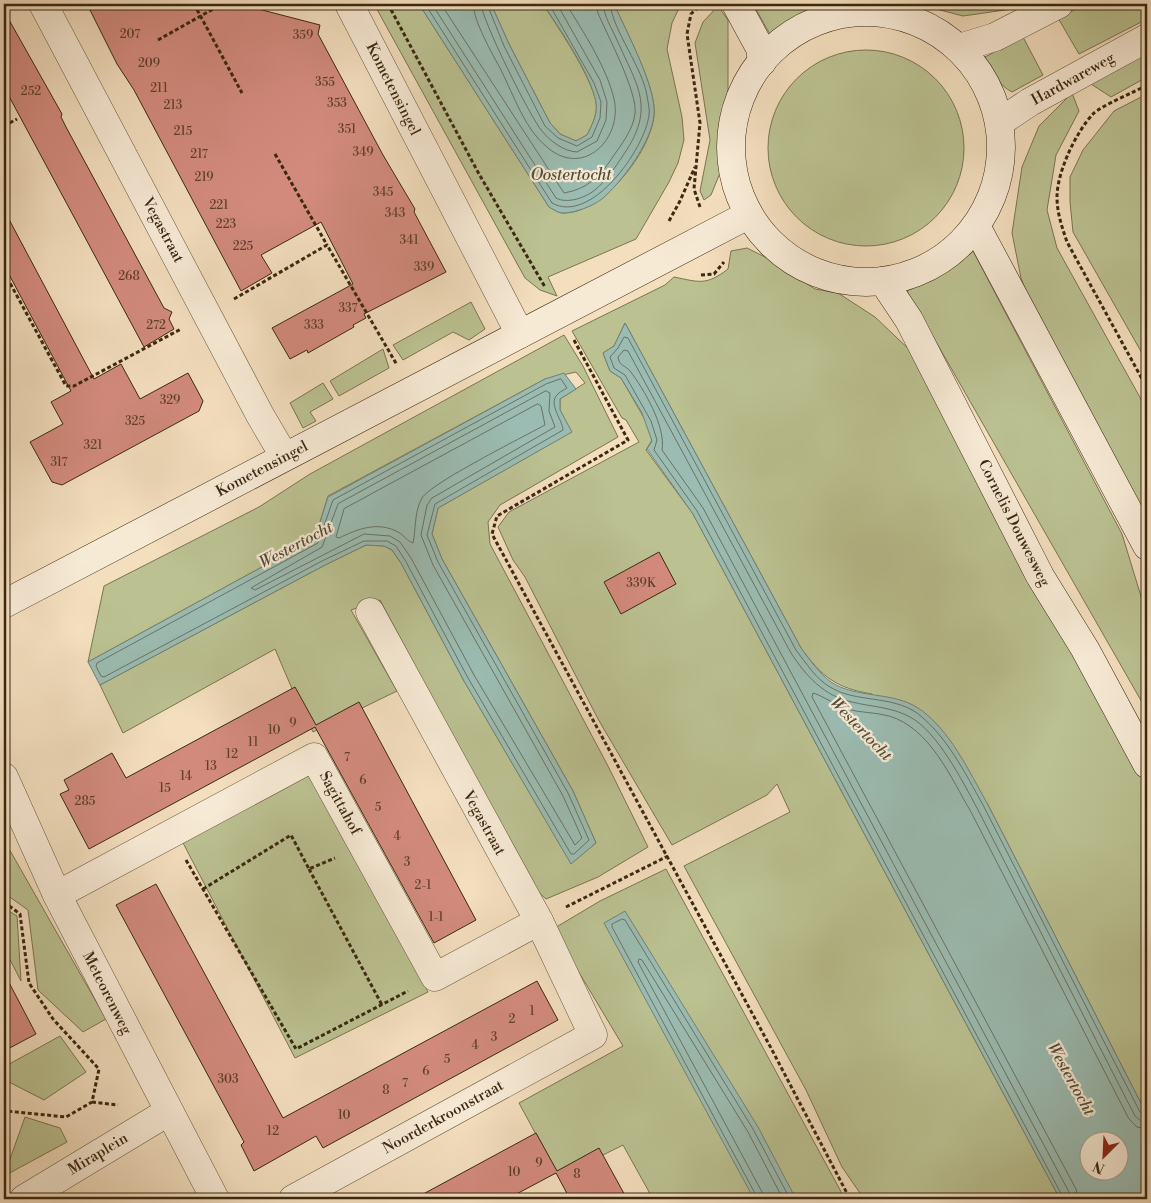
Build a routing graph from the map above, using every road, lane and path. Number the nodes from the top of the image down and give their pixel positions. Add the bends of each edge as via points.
1 (44, 4) edge
2 (194, 4) edge
3 (222, 4) edge
4 (349, 4) edge
5 (388, 4) edge
6 (701, 4) edge
7 (736, 4) edge
8 (1059, 4) edge
9 (697, 5) edge
10 (860, 8) edge
11 (200, 16) junction
12 (1147, 38) edge
13 (158, 40) dead end
14 (959, 48) junction
15 (762, 62) junction
16 (1147, 85) edge
17 (242, 93) dead end
18 (16, 119) dead end
19 (1000, 122) junction
20 (4, 126) edge
21 (274, 154) dead end
22 (695, 167) dead end
23 (748, 215) junction
24 (976, 226) junction
25 (327, 245) dead end
26 (883, 281) junction
27 (560, 314) junction
28 (520, 334) junction
29 (581, 352) dead end
30 (1147, 388) edge
31 (284, 456) junction
32 (1147, 546) edge
33 (4, 604) edge
34 (370, 612) dead end
35 (1147, 764) edge
36 (4, 778) edge
37 (170, 834) junction
38 (363, 845) junction
39 (668, 856) junction
40 (309, 869) junction
41 (204, 889) junction
42 (56, 895) junction
43 (4, 902) edge
44 (539, 921) junction
45 (435, 977) junction
46 (382, 1005) junction
47 (593, 1035) joint
48 (168, 1112) junction
49 (4, 1122) edge
50 (27, 1198) edge
51 (215, 1199) edge
52 (293, 1199) edge
53 (850, 1199) edge

1 - 31 street, Vegastraat
2 - 11 path
3 - 11 path
4 - 28 street, Kometensingel
5 - 27 path via 479,174
6 - 9 path
7 - 15 street via 760,48
8 - 14 street via 995,37
9 - 22 path via 687,34 700,123
10 - 14 street via 915,21 938,32
10 - 15 street via 796,32
11 - 13 path
11 - 17 path
12 - 19 street, Hardwareweg
14 - 19 street via 985,82
15 - 23 street via 744,89 732,131 733,174
16 - 30 path via 1094,113 1074,142 1061,172 1057,195 1067,242
18 - 20 path
19 - 24 street via 1001,155 993,188
21 - 25 path
23 - 26 street via 769,242 796,264 827,278 861,284
23 - 27 street, Kometensingel
24 - 26 street via 930,268
24 - 32 street
26 - 35 street, Cornelis Douwesweg via 909,320 1040,576 1085,649
27 - 28 street, Kometensingel
28 - 31 street, Kometensingel
29 - 39 path via 628,440 497,516 492,534
31 - 33 street, Kometensingel
34 - 44 street, Vegastraat
36 - 42 street, Meteorenweg
37 - 38 street, Sagittahof via 314,756
37 - 41 path
37 - 42 street, Sagittahof
38 - 40 path
38 - 45 street, Sagittahof
39 - 44 path
39 - 53 path
40 - 41 path via 291,835
40 - 46 path
41 - 46 path via 296,1048
42 - 48 street, Meteorenweg
43 - 49 path via 20,914 29,983 53,1019 98,1070 92,1102 66,1117 6,1111
44 - 45 street
44 - 47 street, Vegastraat
45 - 46 path
47 - 52 street, Noorderkroonstraat
48 - 50 street, Miraplein
48 - 51 street, Meteorenweg

